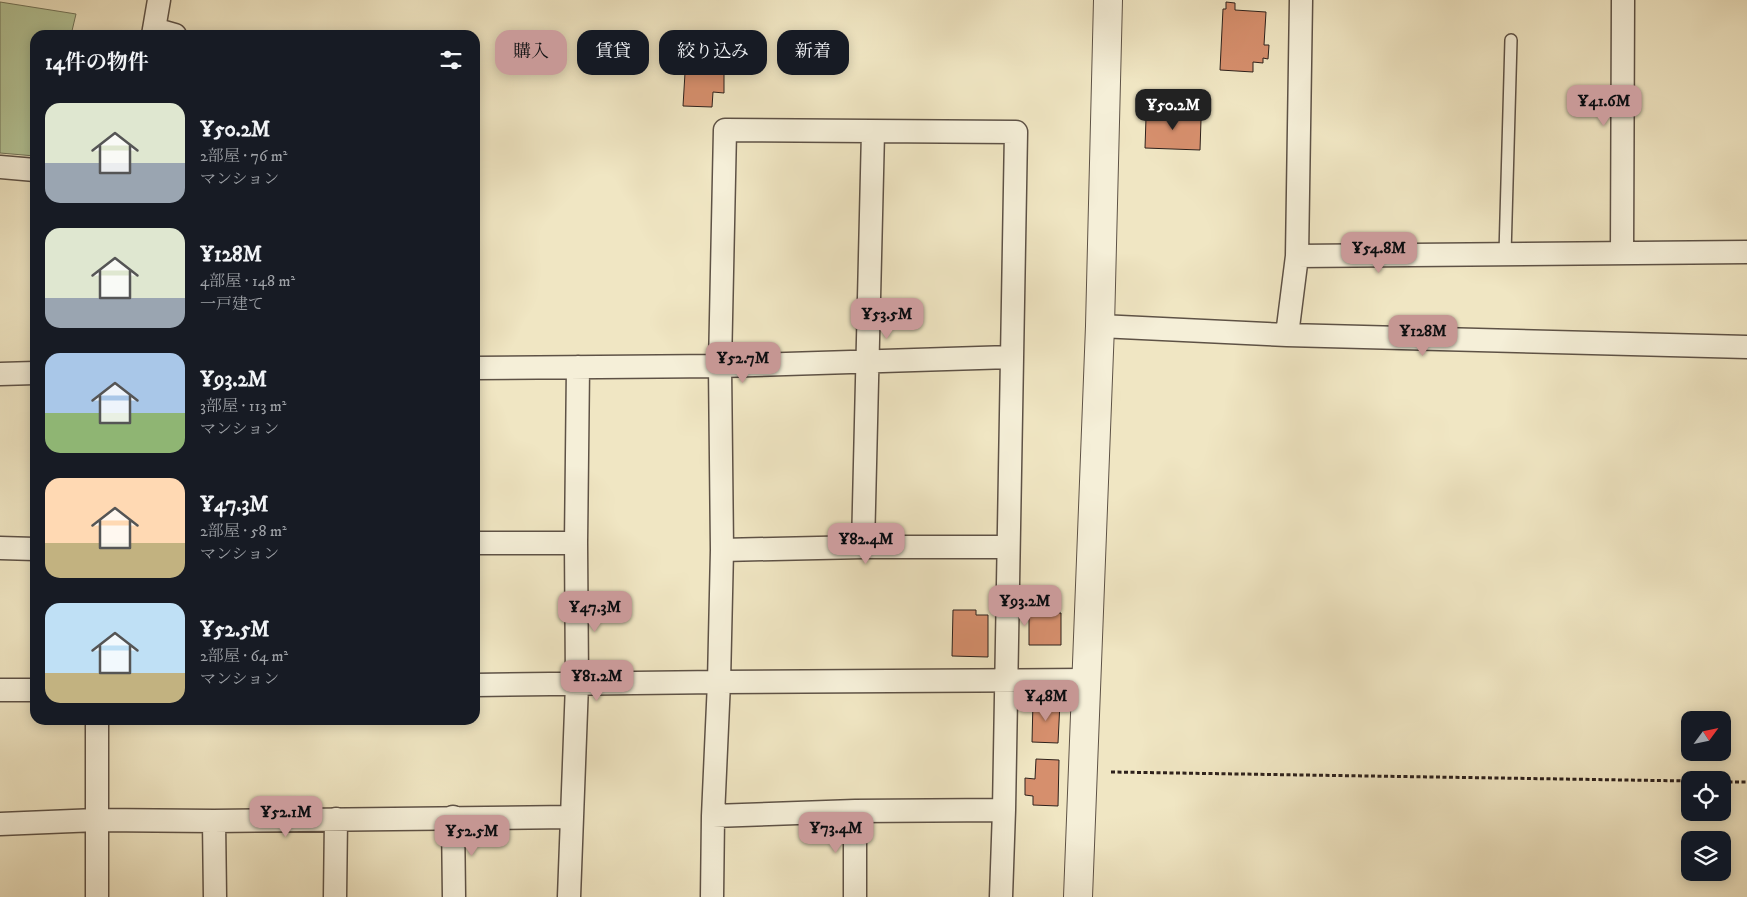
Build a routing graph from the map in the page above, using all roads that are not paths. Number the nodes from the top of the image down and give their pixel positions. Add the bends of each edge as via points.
1 (159, 0) edge
2 (1108, 0) edge
3 (1301, 0) edge
4 (1623, 0) edge
5 (161, 30) edge
6 (1511, 40) dead end
7 (873, 132) junction
8 (0, 167) edge
9 (30, 170) edge
10 (1747, 252) edge
11 (1622, 253) junction
12 (1505, 254) junction
13 (1297, 256) junction
14 (1100, 326) junction
15 (1287, 335) junction
16 (1747, 347) edge
17 (1011, 357) junction
18 (867, 362) junction
19 (720, 366) junction
20 (578, 367) junction
21 (480, 368) edge
22 (30, 373) edge
23 (0, 374) edge
24 (480, 543) edge
25 (576, 543) junction
26 (863, 546) junction
27 (1008, 547) junction
28 (0, 548) edge
29 (30, 549) edge
30 (722, 550) junction
31 (1005, 680) junction
32 (1086, 680) junction
33 (719, 682) junction
34 (577, 684) junction
35 (480, 685) edge
36 (0, 690) edge
37 (30, 690) edge
38 (97, 725) edge
39 (1004, 810) junction
40 (855, 811) junction
41 (571, 816) junction
42 (713, 816) junction
43 (453, 817) junction
44 (336, 819) junction
45 (97, 820) junction
46 (214, 821) junction
47 (0, 824) edge
48 (97, 897) edge
49 (215, 897) edge
50 (336, 897) edge
51 (454, 897) edge
52 (569, 897) edge
53 (712, 897) edge
54 (855, 897) edge
55 (1001, 897) edge
56 (1078, 897) edge

1 - 5 street
2 - 14 street
3 - 13 street
4 - 11 street
6 - 12 lane
7 - 17 street via 1016,132
7 - 18 street
7 - 19 street via 725,130
8 - 9 street
10 - 11 street
11 - 12 street
12 - 13 street
13 - 15 street
14 - 15 street
14 - 32 street
15 - 16 street
17 - 18 street
17 - 27 street
18 - 19 street
18 - 26 street
19 - 20 street
19 - 30 street
20 - 21 street
20 - 25 street
22 - 23 street
24 - 25 street
25 - 34 street
26 - 27 street
26 - 30 street
27 - 31 street
28 - 29 street
30 - 33 street
31 - 32 street
31 - 33 street
31 - 39 street
32 - 56 street
33 - 34 street
33 - 42 street
34 - 35 street
34 - 41 street
36 - 37 street
38 - 45 street
39 - 40 street
39 - 55 street
40 - 42 street
40 - 54 street
41 - 43 street
41 - 52 street
42 - 53 street
43 - 44 street
43 - 51 street
44 - 46 street
44 - 50 street
45 - 46 street
45 - 47 street
45 - 48 street
46 - 49 street

